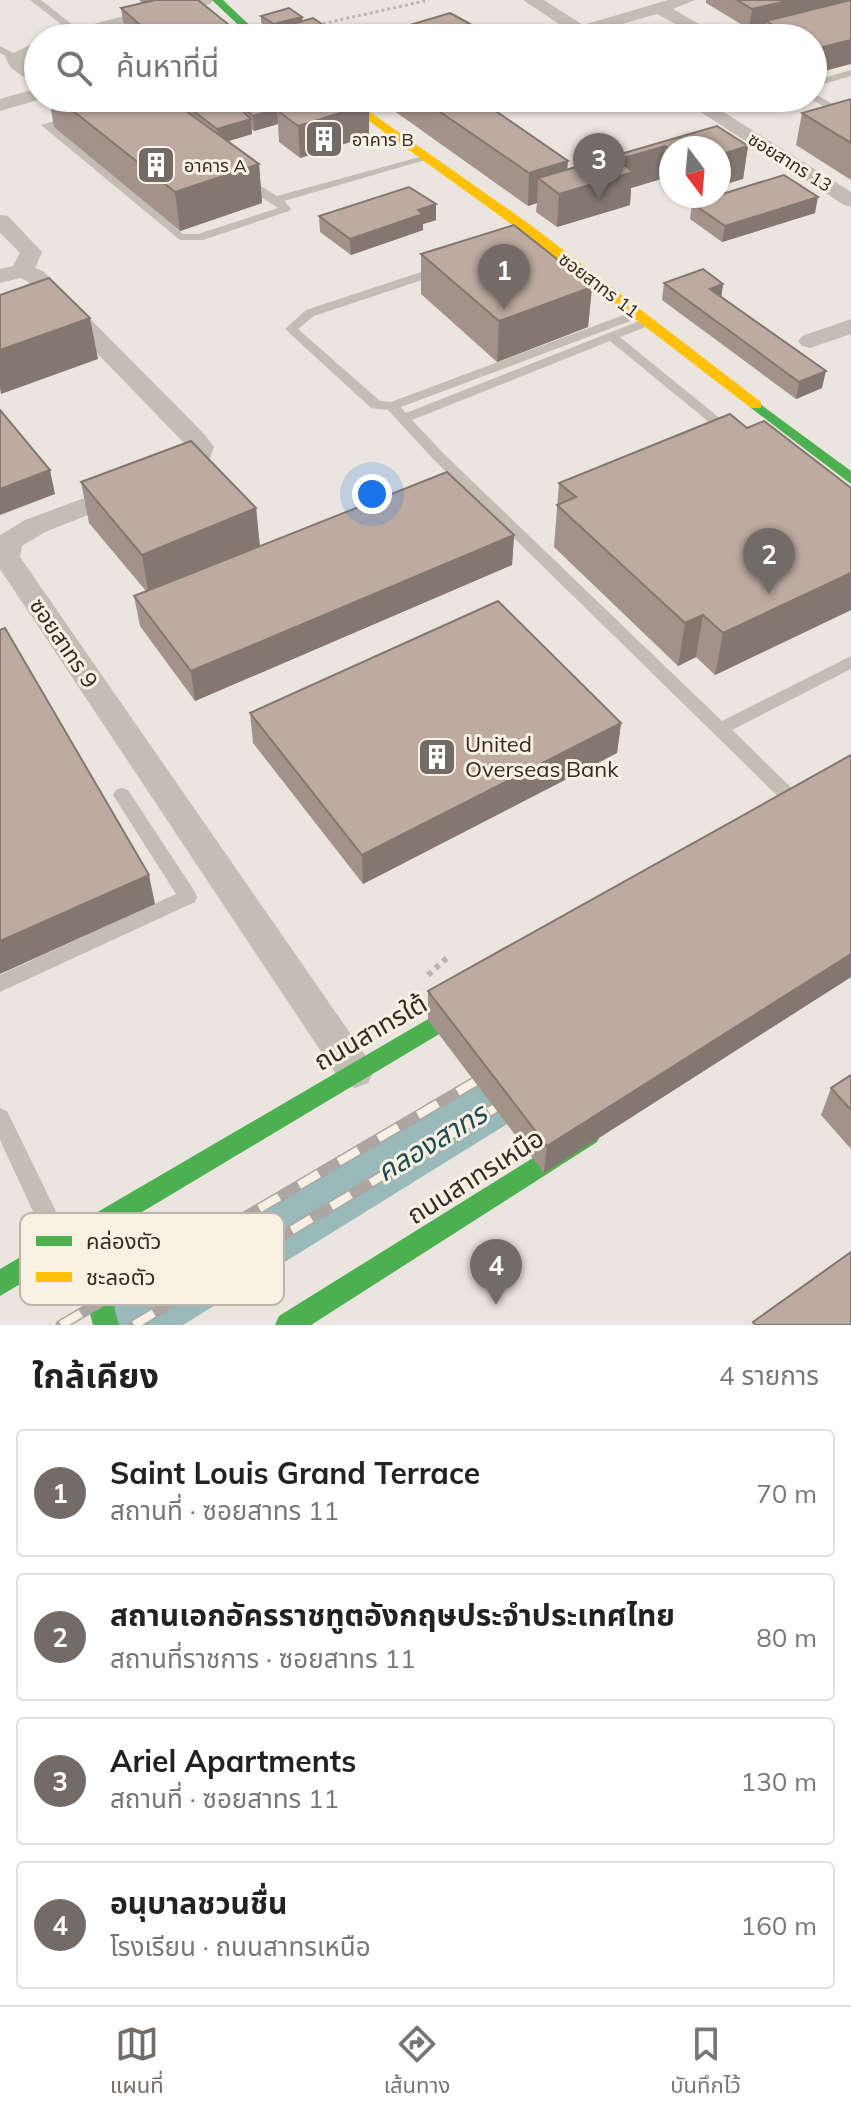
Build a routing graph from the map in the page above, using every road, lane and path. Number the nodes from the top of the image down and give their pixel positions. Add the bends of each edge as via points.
1 (35, 0) edge
2 (204, 0) edge
3 (217, 0) edge
4 (429, 0) edge
5 (532, 0) edge
6 (686, 0) edge
7 (658, 8) junction
8 (59, 24) edge
9 (112, 24) edge
10 (243, 24) edge
11 (319, 24) edge
12 (570, 24) edge
13 (614, 24) edge
14 (688, 24) edge
15 (7, 53) edge
16 (24, 70) edge
17 (851, 73) edge
18 (827, 80) edge
19 (24, 98) edge
20 (827, 104) edge
21 (0, 105) edge
22 (87, 112) edge
23 (154, 112) edge
24 (363, 112) edge
25 (710, 112) edge
26 (851, 118) edge
27 (427, 158) junction
28 (277, 200) junction
29 (851, 201) edge
30 (0, 221) edge
31 (456, 265) edge
32 (10, 274) edge
33 (642, 318) junction
34 (851, 326) edge
35 (611, 336) junction
36 (810, 341) dead end
37 (392, 406) junction
38 (405, 418) junction
39 (743, 443) edge
40 (851, 479) edge
41 (851, 662) edge
42 (720, 729) junction
43 (122, 795) dead end
44 (802, 810) edge
45 (448, 957) dead end
46 (504, 983) edge
47 (0, 984) edge
48 (416, 985) dead end
49 (355, 1071) junction
50 (0, 1118) edge
51 (610, 1121) edge
52 (135, 1202) junction
53 (46, 1213) edge
54 (117, 1213) edge
55 (129, 1213) edge
56 (0, 1249) edge
57 (6, 1280) edge
58 (96, 1305) edge
59 (106, 1325) edge
60 (288, 1325) edge

1 - 8 lane
2 - 9 street
3 - 10 street
4 - 11 path
5 - 12 street
6 - 7 street
7 - 13 street
7 - 14 street
15 - 16 street
17 - 18 lane
19 - 21 street
20 - 26 lane
22 - 28 lane via 46,125 180,237 199,238 285,209
23 - 28 lane via 226,169
24 - 27 street, ซอยสาทร 11
25 - 29 street, ซอยสาทร 13
27 - 28 lane
27 - 33 street, ซอยสาทร 11
30 - 32 street via 31,252 29,261
31 - 37 lane via 310,313 291,329 376,405
32 - 49 street, ซอยสาทร 9 via 35,276 201,447 198,460 187,467 35,526 9,542 6,557
33 - 35 lane
33 - 37 lane
33 - 40 street, ซอยสาทร 11
34 - 36 street
35 - 38 lane
35 - 39 lane
37 - 38 lane
38 - 42 lane
41 - 42 lane
42 - 44 lane
43 - 47 lane via 188,897
45 - 48 path
46 - 49 street, ถนนสาทรใต้
49 - 52 street, ถนนสาทรใต้
50 - 53 lane
51 - 60 street, ถนนสาทรเหนือ
52 - 54 street, ถนนสาทรใต้
52 - 55 street
56 - 57 lane
58 - 59 street

